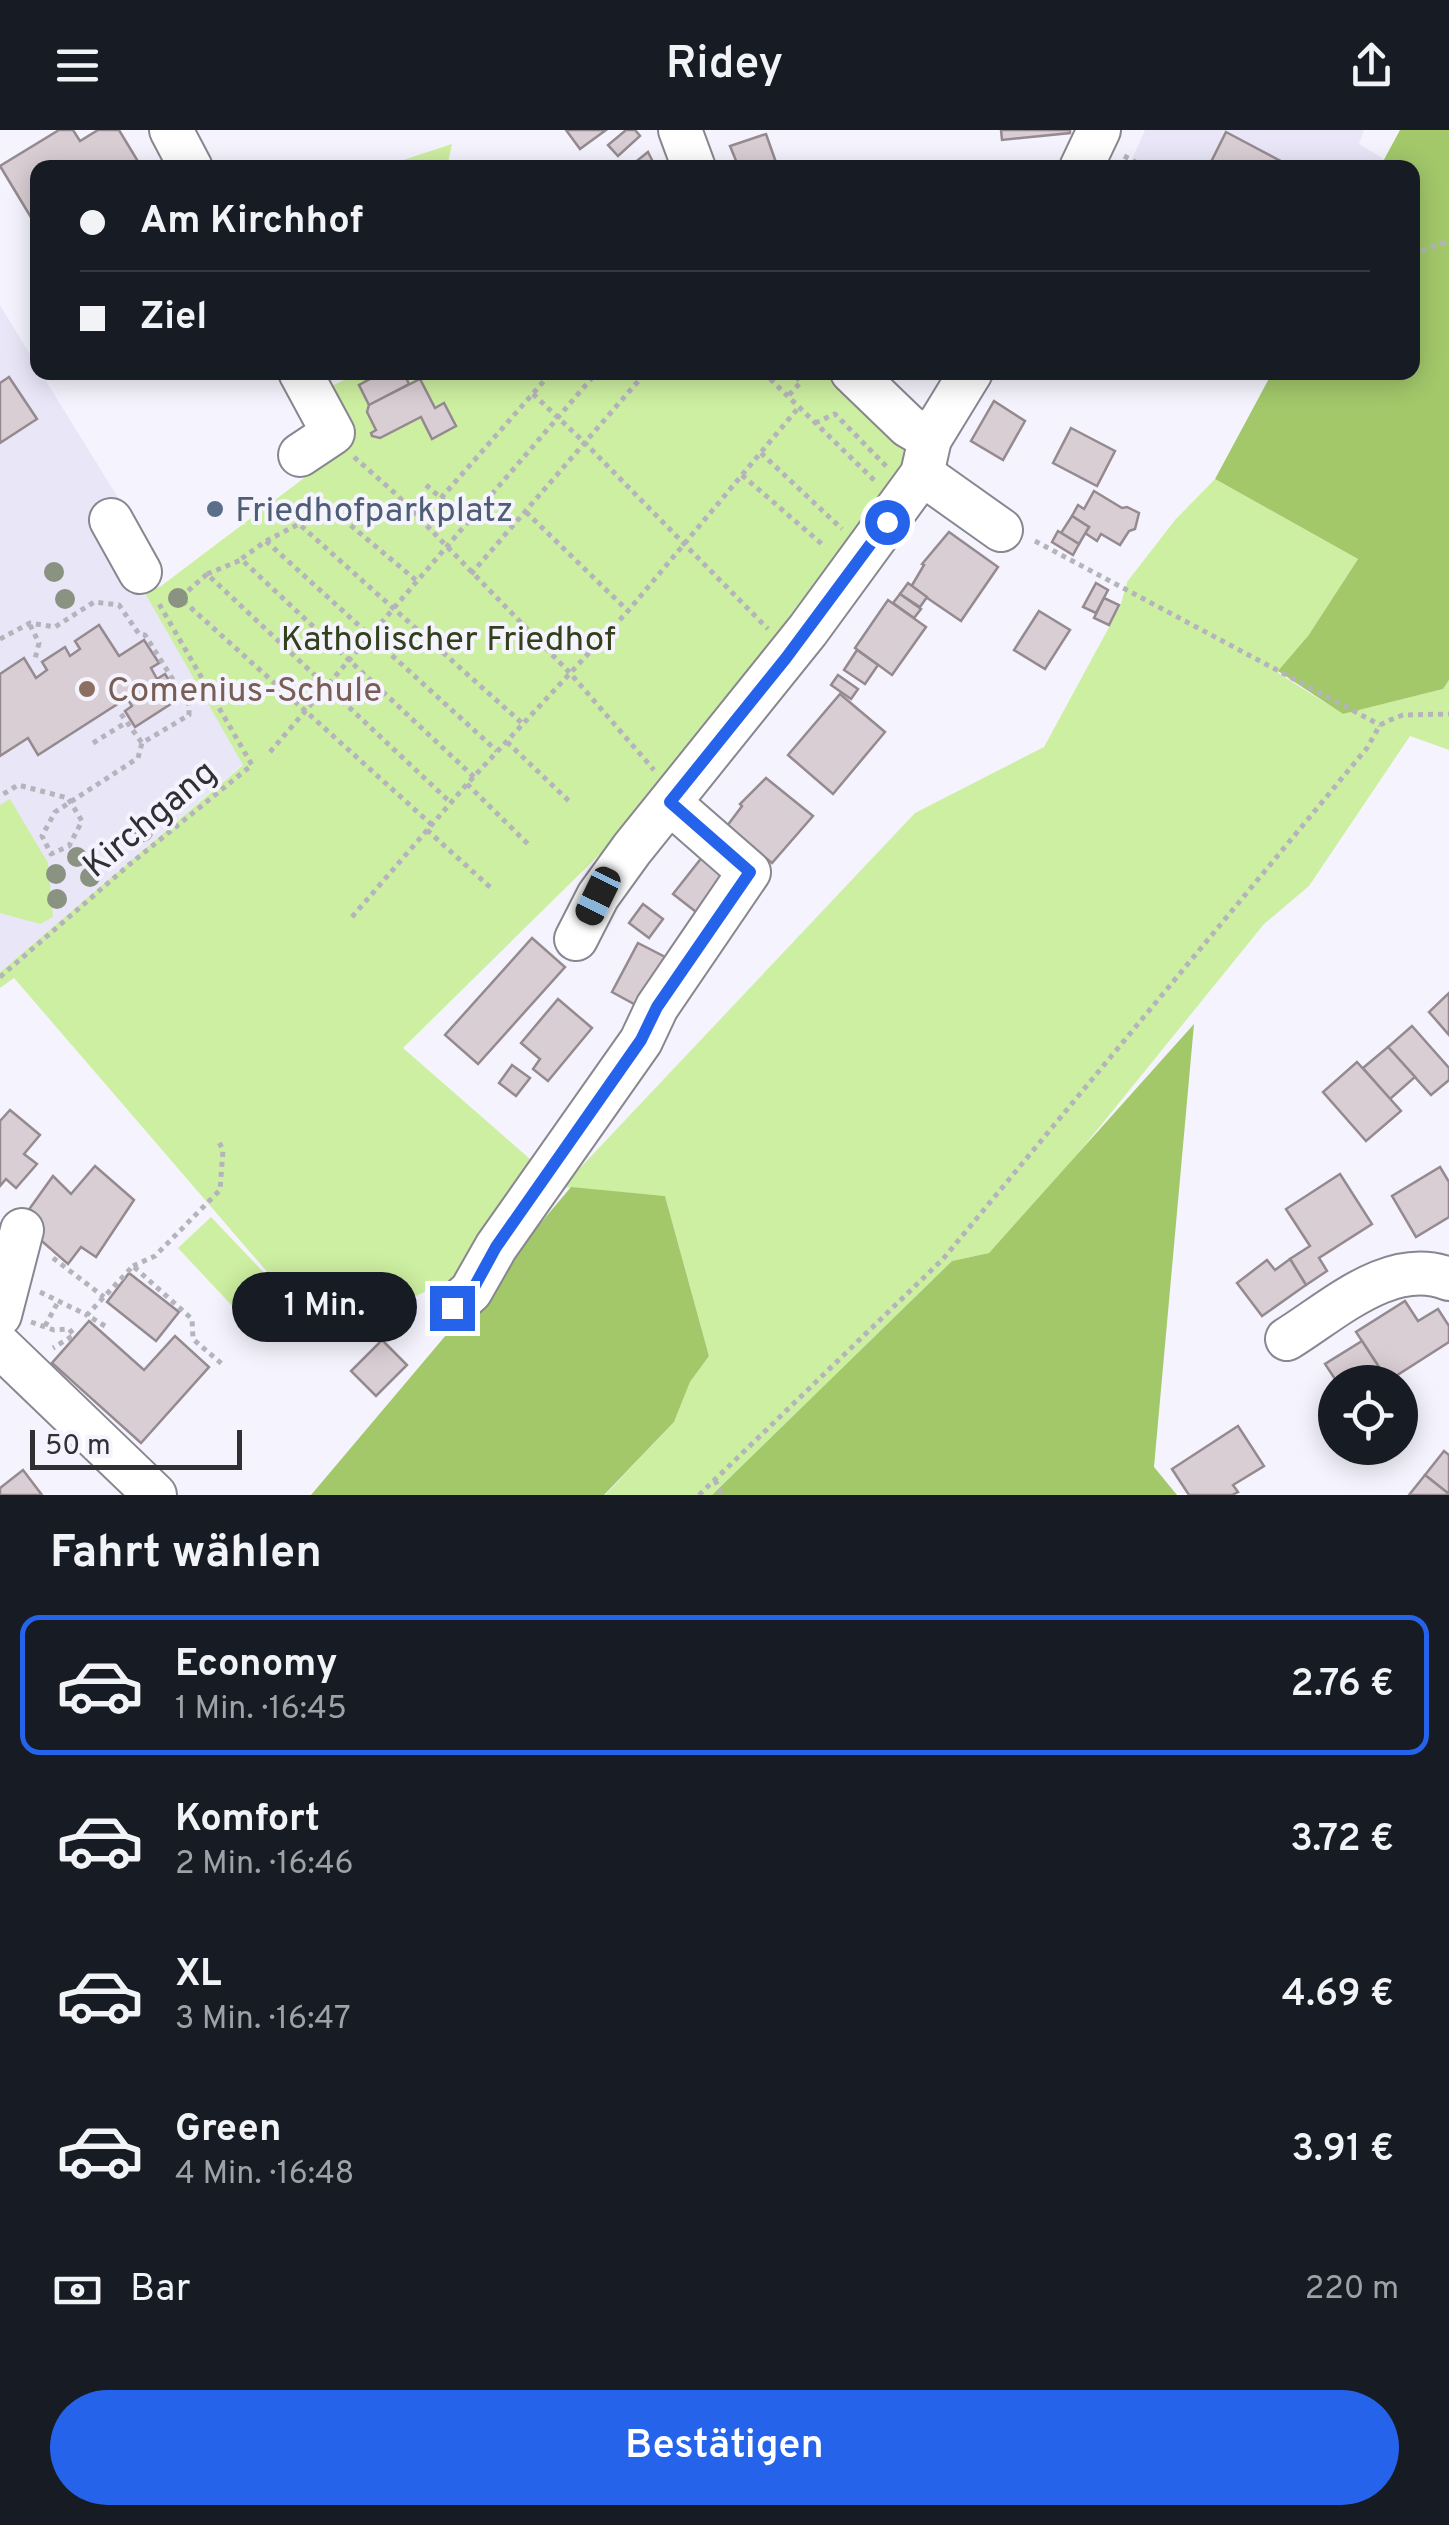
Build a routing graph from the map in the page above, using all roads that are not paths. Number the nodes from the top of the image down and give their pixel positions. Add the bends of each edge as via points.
1 (171, 130) edge
2 (680, 130) edge
3 (1099, 130) edge
4 (187, 160) edge
5 (691, 160) edge
6 (1085, 160) edge
7 (302, 380) edge
8 (860, 380) edge
9 (966, 380) edge
10 (319, 434) road end
11 (913, 460) junction
12 (111, 520) dead end
13 (1013, 533) road end
14 (146, 559) road end
15 (673, 799) junction
16 (576, 939) dead end
17 (37, 1244) road end
18 (1449, 1279) edge
19 (452, 1308) dead end
20 (0, 1316) edge
21 (1288, 1339) dead end
22 (0, 1346) edge
23 (155, 1495) edge

1 - 4 street
2 - 5 street
3 - 6 street
7 - 10 street
8 - 11 street via 908,426
9 - 11 street
11 - 13 street
11 - 15 street via 808,630
12 - 14 street
15 - 16 street via 598,896
15 - 19 street via 750,872 472,1291
17 - 20 street
18 - 21 street via 1409,1272 1383,1280
22 - 23 street

